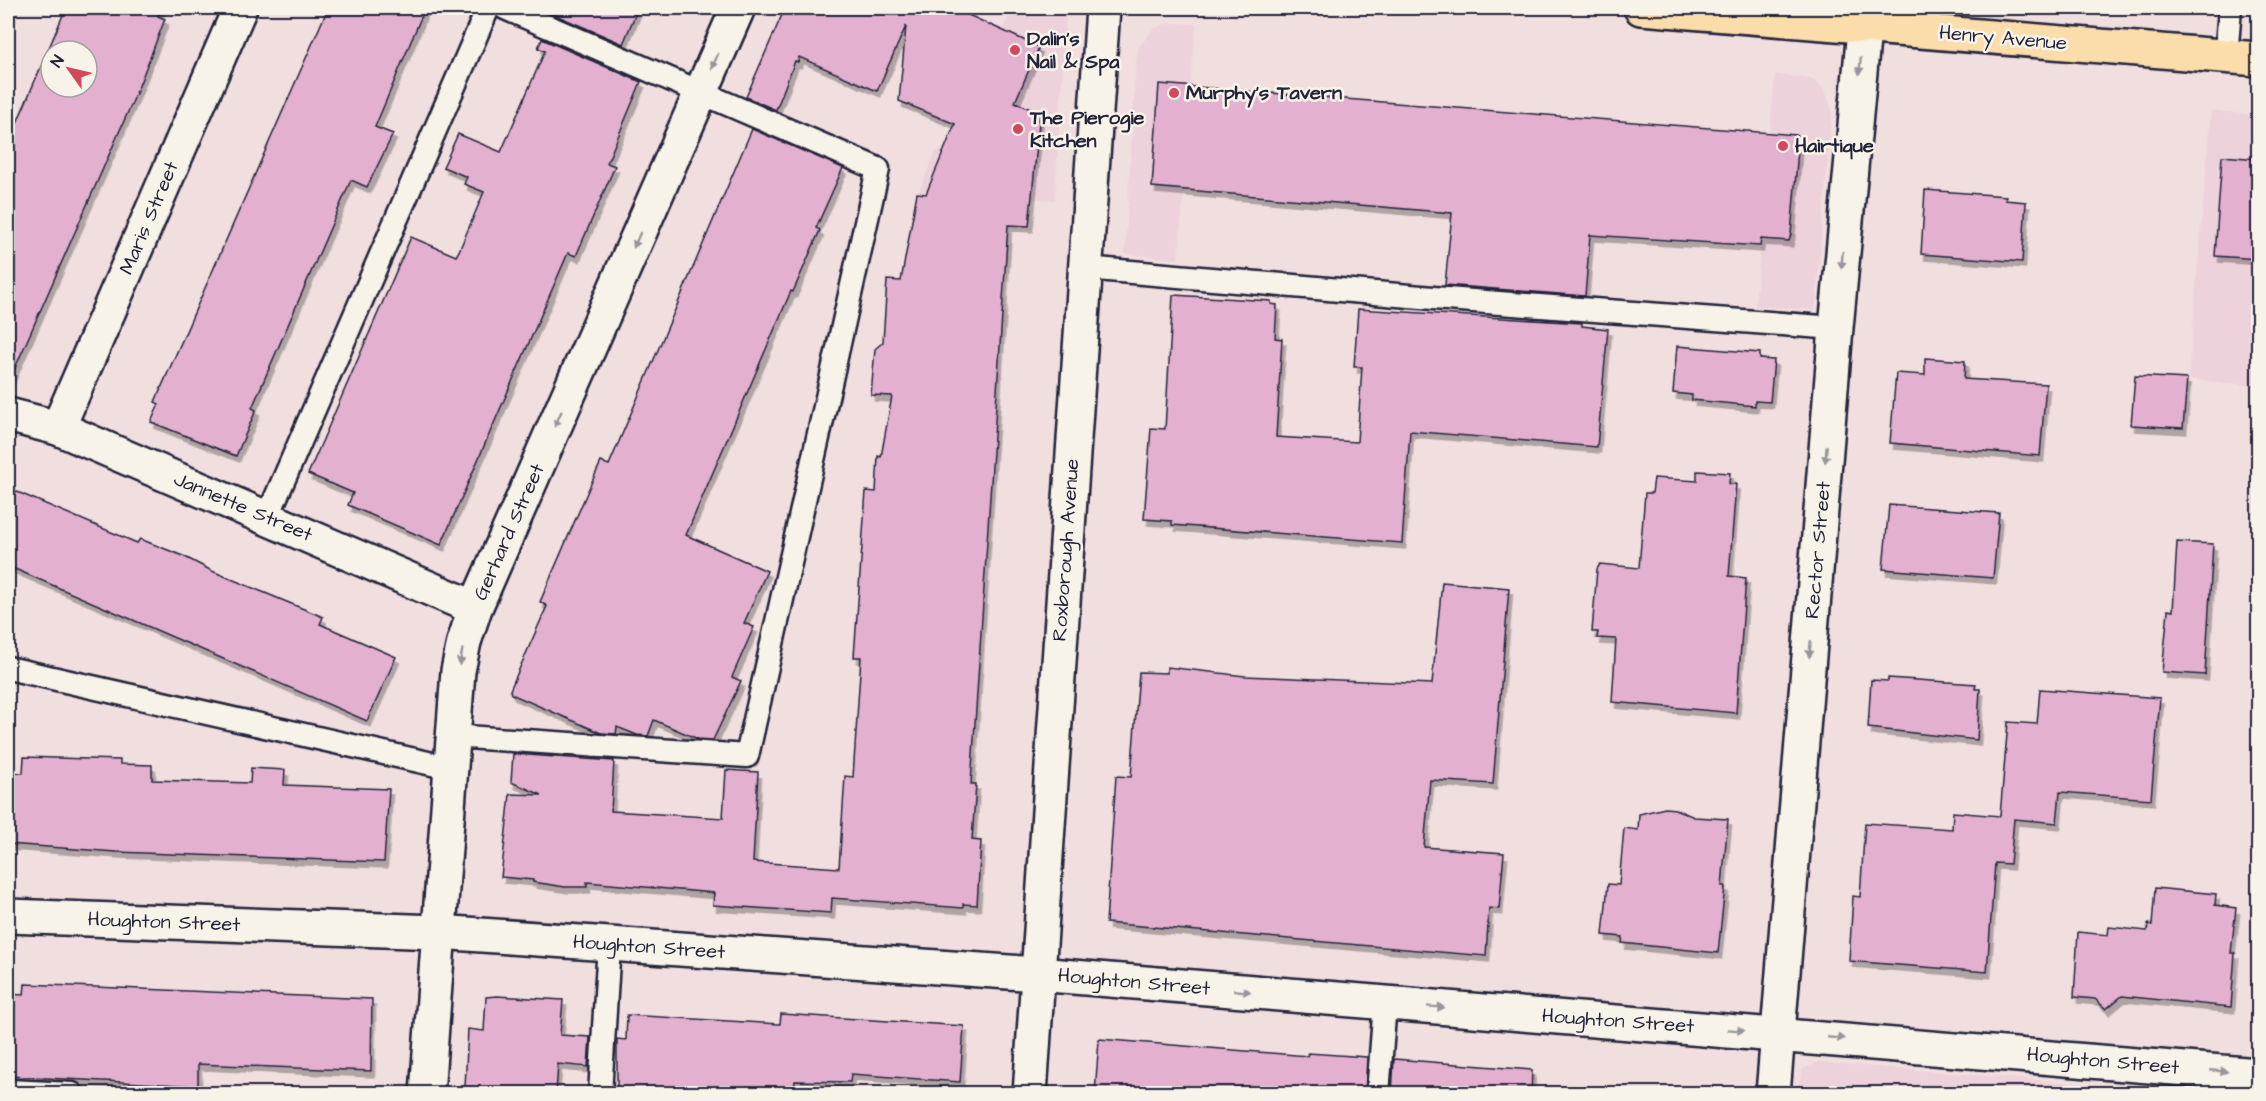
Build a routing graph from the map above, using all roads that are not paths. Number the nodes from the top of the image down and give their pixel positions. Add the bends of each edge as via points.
1 (240, 8) edge
2 (488, 8) edge
3 (505, 8) edge
4 (738, 8) edge
5 (1103, 8) edge
6 (1641, 8) edge
7 (2230, 8) edge
8 (1865, 17) edge
9 (2226, 57) junction
10 (2259, 59) edge
11 (701, 93) junction
12 (1085, 268) junction
13 (1836, 327) junction
14 (8, 415) edge
15 (58, 428) junction
16 (267, 518) junction
17 (475, 609) junction
18 (8, 668) edge
19 (452, 736) junction
20 (450, 768) junction
21 (8, 916) edge
22 (438, 932) junction
23 (609, 944) junction
24 (1037, 974) junction
25 (1385, 1003) junction
26 (1778, 1033) junction
27 (2259, 1074) edge
28 (8, 1091) edge
29 (72, 1094) edge
30 (427, 1094) edge
31 (600, 1094) edge
32 (1030, 1094) edge
33 (1378, 1094) edge
34 (1773, 1094) edge

1 - 15 street, Maris Street
2 - 16 lane
3 - 11 lane
4 -> 11 street, Gerhard Street
5 - 12 street, Roxborough Avenue
6 - 8 main road, Henry Avenue
7 - 9 lane
8 - 9 main road, Henry Avenue
8 -> 13 street, Rector Street
9 - 10 main road, Henry Avenue
11 -> 17 street, Gerhard Street
11 - 19 lane via 878,169 747,756
12 - 13 lane
12 - 24 street, Roxborough Avenue
13 -> 26 street, Rector Street
14 - 15 street, Jannette Street
15 - 16 street, Jannette Street
16 - 17 street, Jannette Street
17 -> 19 street, Gerhard Street via 464,642
18 - 20 lane
19 - 20 street, Gerhard Street
20 - 22 street, Gerhard Street
21 - 22 street, Houghton Street
22 - 23 street, Houghton Street
22 - 30 street, Gerhard Street
23 - 24 street, Houghton Street
23 - 31 lane
24 -> 25 street, Houghton Street
24 - 32 street, Roxborough Avenue
25 -> 26 street, Houghton Street
25 - 33 lane
26 -> 27 street, Houghton Street
26 - 34 street, Rector Street
28 - 29 lane

